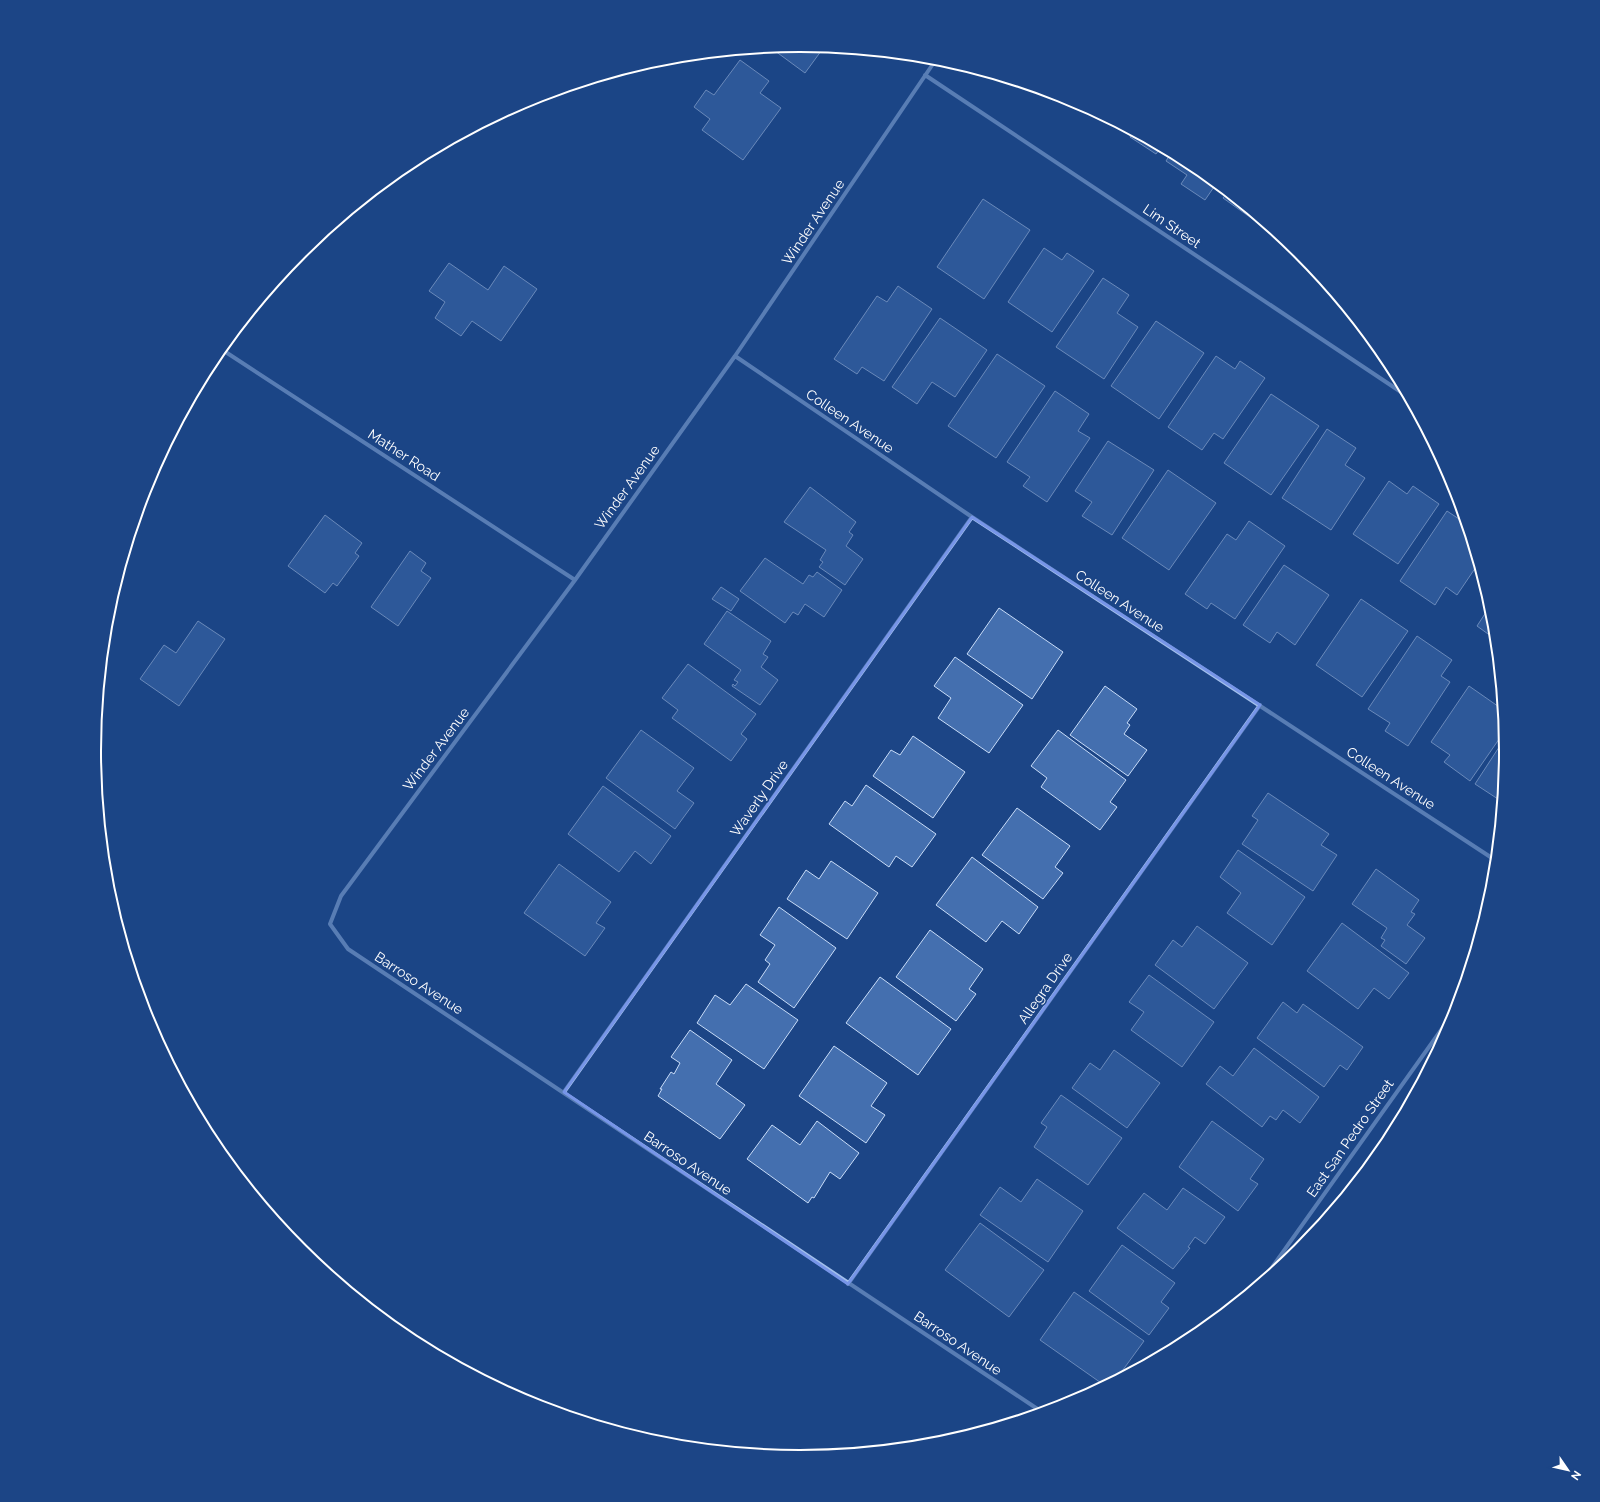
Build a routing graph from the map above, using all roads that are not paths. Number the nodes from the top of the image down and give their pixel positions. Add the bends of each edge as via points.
1 (932, 64) edge
2 (925, 75) junction
3 (226, 352) edge
4 (735, 356) junction
5 (1397, 390) edge
6 (972, 517) junction
7 (575, 580) junction
8 (1260, 706) junction
9 (1491, 857) edge
10 (330, 924) joint
11 (1440, 1032) edge
12 (564, 1092) junction
13 (1274, 1264) edge
14 (848, 1284) junction
15 (1037, 1409) edge

1 - 2 street, Winder Avenue
2 - 4 street, Winder Avenue
2 - 5 street, Lim Street
3 - 7 street, Mather Road
4 - 6 street, Colleen Avenue
4 - 7 street, Winder Avenue
6 - 8 street, Colleen Avenue
6 - 12 street, Waverly Drive
7 - 10 street, Winder Avenue via 341,896
8 - 9 street, Colleen Avenue
8 - 14 street, Allegra Drive
10 - 12 street, Barroso Avenue via 348,949
11 - 13 street, East San Pedro Street
12 - 14 street, Barroso Avenue
14 - 15 street, Barroso Avenue

